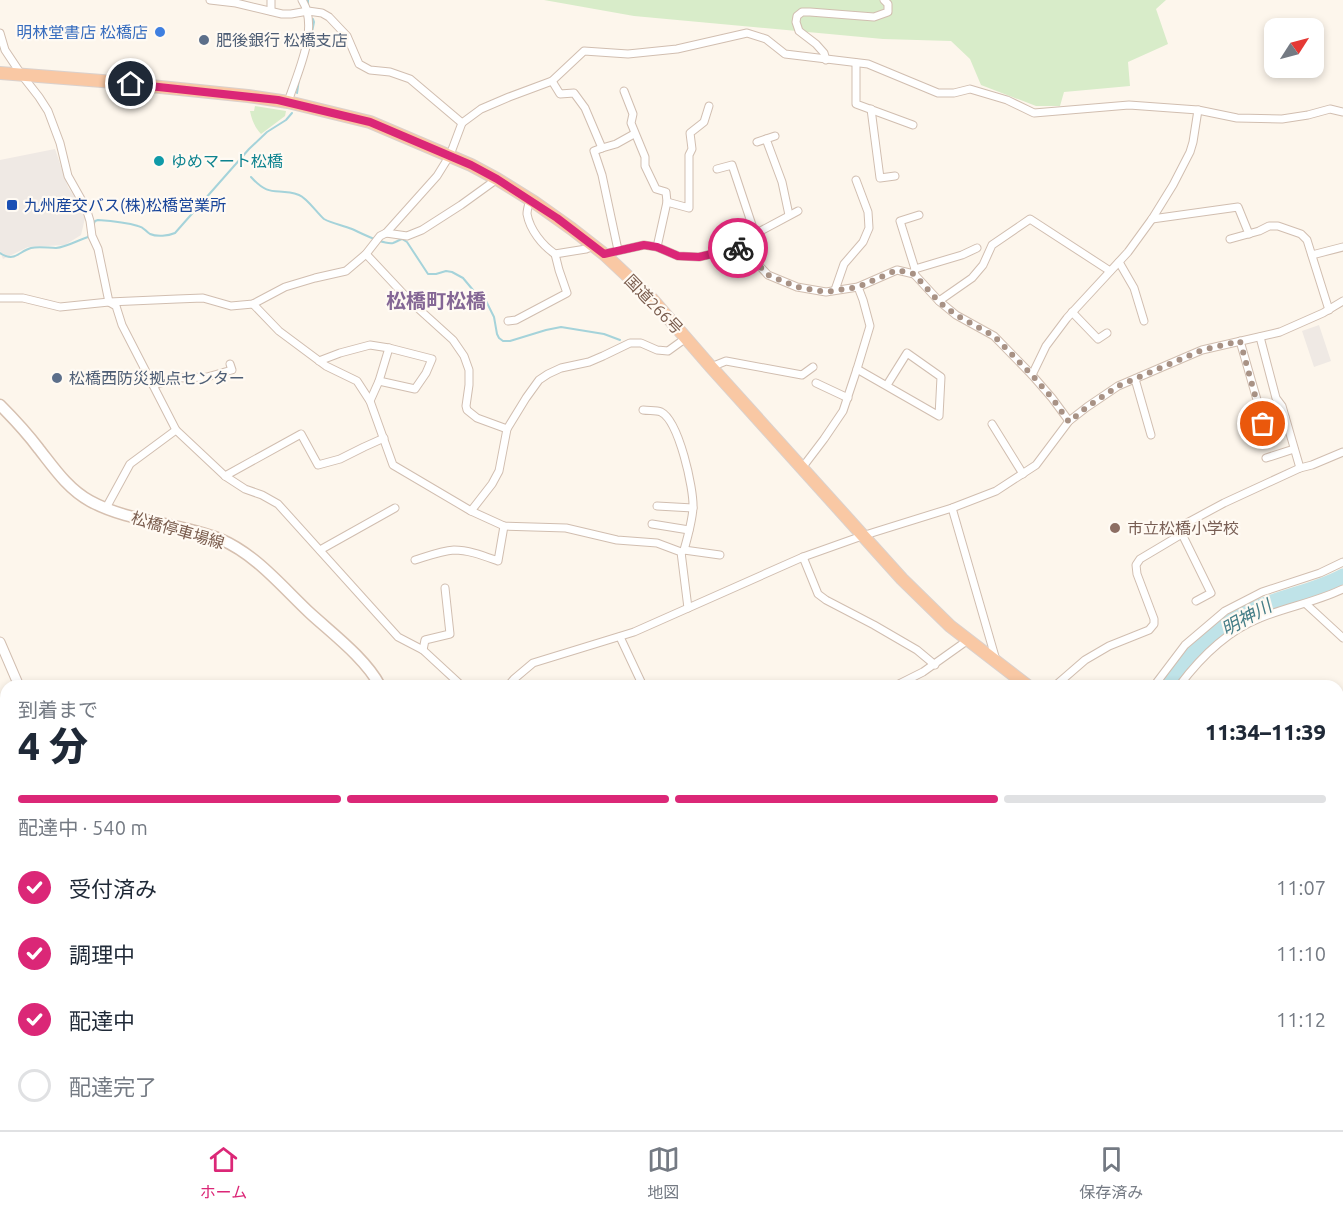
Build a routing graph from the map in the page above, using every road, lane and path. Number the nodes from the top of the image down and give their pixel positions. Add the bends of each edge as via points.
1 (210, 0) edge
2 (216, 0) edge
3 (271, 0) edge
4 (302, 0) edge
5 (884, 0) edge
6 (271, 11) junction
7 (308, 11) junction
8 (0, 33) edge
9 (826, 60) junction
10 (856, 63) junction
11 (0, 72) edge
12 (21, 74) junction
13 (552, 81) junction
14 (624, 91) dead end
15 (288, 102) junction
16 (709, 106) dead end
17 (871, 109) junction
18 (1198, 111) junction
19 (1343, 112) edge
20 (462, 123) junction
21 (913, 125) dead end
22 (634, 134) junction
23 (775, 136) dead end
24 (766, 139) junction
25 (757, 142) dead end
26 (602, 148) junction
27 (450, 155) junction
28 (717, 170) dead end
29 (895, 176) dead end
30 (497, 179) junction
31 (856, 180) dead end
32 (530, 199) junction
33 (668, 202) junction
34 (798, 211) dead end
35 (789, 215) junction
36 (919, 215) dead end
37 (1152, 219) junction
38 (755, 234) junction
39 (1249, 234) junction
40 (383, 235) junction
41 (1230, 239) dead end
42 (593, 246) junction
43 (1343, 246) edge
44 (657, 247) junction
45 (742, 247) junction
46 (977, 248) dead end
47 (618, 250) junction
48 (366, 254) junction
49 (555, 254) junction
50 (604, 254) junction
51 (1312, 255) junction
52 (1119, 262) junction
53 (1110, 271) junction
54 (914, 272) junction
55 (858, 287) junction
56 (835, 290) junction
57 (0, 298) edge
58 (109, 302) junction
59 (939, 302) junction
60 (1343, 302) edge
61 (253, 304) junction
62 (1329, 310) junction
63 (1072, 312) junction
64 (508, 321) dead end
65 (1144, 321) dead end
66 (1107, 333) dead end
67 (1260, 337) junction
68 (686, 338) junction
69 (1240, 341) junction
70 (389, 348) junction
71 (319, 361) junction
72 (230, 364) dead end
73 (711, 367) junction
74 (813, 367) dead end
75 (857, 369) junction
76 (1032, 375) junction
77 (1135, 379) junction
78 (380, 381) junction
79 (816, 383) dead end
80 (154, 385) junction
81 (886, 385) junction
82 (848, 398) junction
83 (370, 401) junction
84 (0, 405) edge
85 (643, 410) dead end
86 (1285, 417) junction
87 (1069, 422) junction
88 (992, 424) dead end
89 (507, 429) junction
90 (176, 430) junction
91 (1151, 435) dead end
92 (384, 438) junction
93 (1294, 449) junction
94 (1343, 452) edge
95 (1266, 458) dead end
96 (802, 468) junction
97 (1300, 468) junction
98 (1023, 474) junction
99 (225, 476) junction
100 (657, 506) dead end
101 (106, 508) junction
102 (395, 508) dead end
103 (693, 508) junction
104 (952, 508) junction
105 (471, 511) junction
106 (652, 524) dead end
107 (504, 526) junction
108 (689, 530) junction
109 (1182, 534) junction
110 (862, 536) junction
111 (320, 550) junction
112 (682, 551) junction
113 (720, 555) dead end
114 (803, 557) junction
115 (415, 560) dead end
116 (1343, 562) edge
117 (445, 588) dead end
118 (1343, 589) edge
119 (1196, 602) dead end
120 (1306, 604) junction
121 (688, 608) junction
122 (620, 637) junction
123 (1343, 638) edge
124 (968, 640) junction
125 (0, 642) edge
126 (423, 650) junction
127 (997, 663) junction
128 (935, 665) junction
129 (16, 680) edge
130 (376, 680) edge
131 (456, 680) edge
132 (513, 680) edge
133 (640, 680) edge
134 (907, 680) edge
135 (1018, 680) edge
136 (1062, 680) edge
137 (1159, 680) edge
138 (1184, 680) edge

1 - 2 street
2 - 6 street
3 - 6 street
4 - 7 street
5 - 9 street via 888,12 874,17 810,12 797,16 799,31 816,44
6 - 7 street
7 - 15 street via 309,35
7 - 20 street via 322,13 339,27 350,41 359,64 410,79
8 - 12 street via 5,50
9 - 10 street
9 - 13 street via 785,54 766,39 747,33 667,50 628,54 584,51
10 - 17 street via 856,104
10 - 18 street via 868,64 938,93 970,89 1034,113 1129,105
11 - 12 highway, 国道266号
12 - 15 highway, 国道266号
12 - 58 street via 48,111 68,176 86,208
13 - 20 street via 508,97
13 - 26 street via 560,94 574,93
14 - 22 street via 633,114 630,123
15 - 27 highway, 国道266号 via 370,122
16 - 33 street via 704,122 690,133 689,208
17 - 21 street
17 - 29 street via 880,178
18 - 19 street via 1237,118 1281,119 1330,109
18 - 37 street via 1190,152
20 - 27 street
22 - 26 street
22 - 33 street via 656,189 666,192
23 - 24 street
24 - 25 street
24 - 35 street
26 - 47 street via 594,152
27 - 30 highway, 国道266号
27 - 40 street via 437,177
28 - 38 street via 732,165
30 - 32 highway, 国道266号
30 - 40 street via 422,230 407,236
31 - 56 street via 868,212 869,228 863,242 844,264
32 - 42 highway, 国道266号
32 - 49 street via 527,215 531,224 544,246
33 - 44 street
34 - 35 street
35 - 38 street
36 - 54 street via 900,221
37 - 39 street via 1238,207
37 - 52 street
38 - 45 street
39 - 41 street
39 - 51 street via 1278,226 1302,234
40 - 48 street
42 - 49 street
42 - 50 highway, 国道266号
43 - 51 street
44 - 45 street via 678,256 699,257
44 - 47 street
45 - 56 street via 775,279 797,287
46 - 54 street
47 - 50 street
48 - 61 street via 346,272 285,287
48 - 89 street via 453,340 464,356 469,370 468,410 477,418
49 - 64 street via 567,293
50 - 68 highway, 国道266号
51 - 62 street
52 - 53 street
52 - 65 street via 1134,288
53 - 59 street via 1030,219 992,244 984,265
53 - 63 street
54 - 55 street via 897,270
54 - 59 street
55 - 56 street
55 - 75 street via 870,326
57 - 58 street via 22,298 60,307
58 - 61 street via 203,298 231,306
58 - 80 street via 116,306
59 - 76 street via 994,336
60 - 62 street
61 - 71 street via 279,331
62 - 67 street
63 - 66 street via 1098,339
63 - 76 street via 1046,346
67 - 69 street
67 - 86 street
68 - 73 highway, 国道266号
68 - 89 street via 668,351 630,343 589,362 548,374 539,380
69 - 77 street via 1202,350
69 - 86 street via 1263,424
70 - 71 street via 370,345
70 - 78 street
70 - 78 street via 432,359 415,389
71 - 83 street via 357,381
72 - 80 street via 231,370 207,377 179,378
73 - 74 street via 726,361 802,375
73 - 96 highway, 国道266号
75 - 81 street
75 - 82 street
76 - 87 street
77 - 87 street via 1118,386
77 - 91 street
78 - 83 street
79 - 82 street
80 - 90 street
81 - 81 street via 913,401 939,416 941,377 907,353
82 - 96 street
83 - 92 street
84 - 101 main road, 松橋停車場線 via 69,486
85 - 103 street via 660,411 680,440
86 - 93 street
87 - 98 street via 1036,465
88 - 98 street
89 - 105 street via 499,471
90 - 99 street
90 - 101 street via 130,464
92 - 99 street via 318,465 301,434
92 - 105 street via 393,465
93 - 95 street
93 - 97 street
94 - 97 street
96 - 110 highway, 国道266号
97 - 109 street via 1199,516 1185,524
98 - 104 street via 996,491
99 - 111 street via 278,504
100 - 103 street
101 - 130 main road, 松橋停車場線 via 188,529 241,551 350,650
102 - 111 street
103 - 108 street
104 - 110 street
104 - 127 street
105 - 107 street
106 - 108 street
107 - 112 street via 566,528
107 - 115 street via 498,561 454,550
108 - 112 street
109 - 119 street via 1211,593
109 - 136 street via 1136,564 1154,624 1149,630 1085,660
110 - 114 street
110 - 124 highway, 国道266号
111 - 126 street via 398,637
112 - 113 street
112 - 121 street
114 - 121 street
114 - 128 street via 818,594 917,650
116 - 137 street via 1262,592 1225,611 1185,645
117 - 126 street via 450,634 425,640
118 - 120 street
120 - 123 street
120 - 138 street via 1258,618 1240,628 1216,645
121 - 122 street
122 - 132 street via 533,663
122 - 133 street
124 - 127 highway, 国道266号
124 - 128 street
125 - 129 street
126 - 131 street
127 - 135 highway, 国道266号
128 - 134 street

